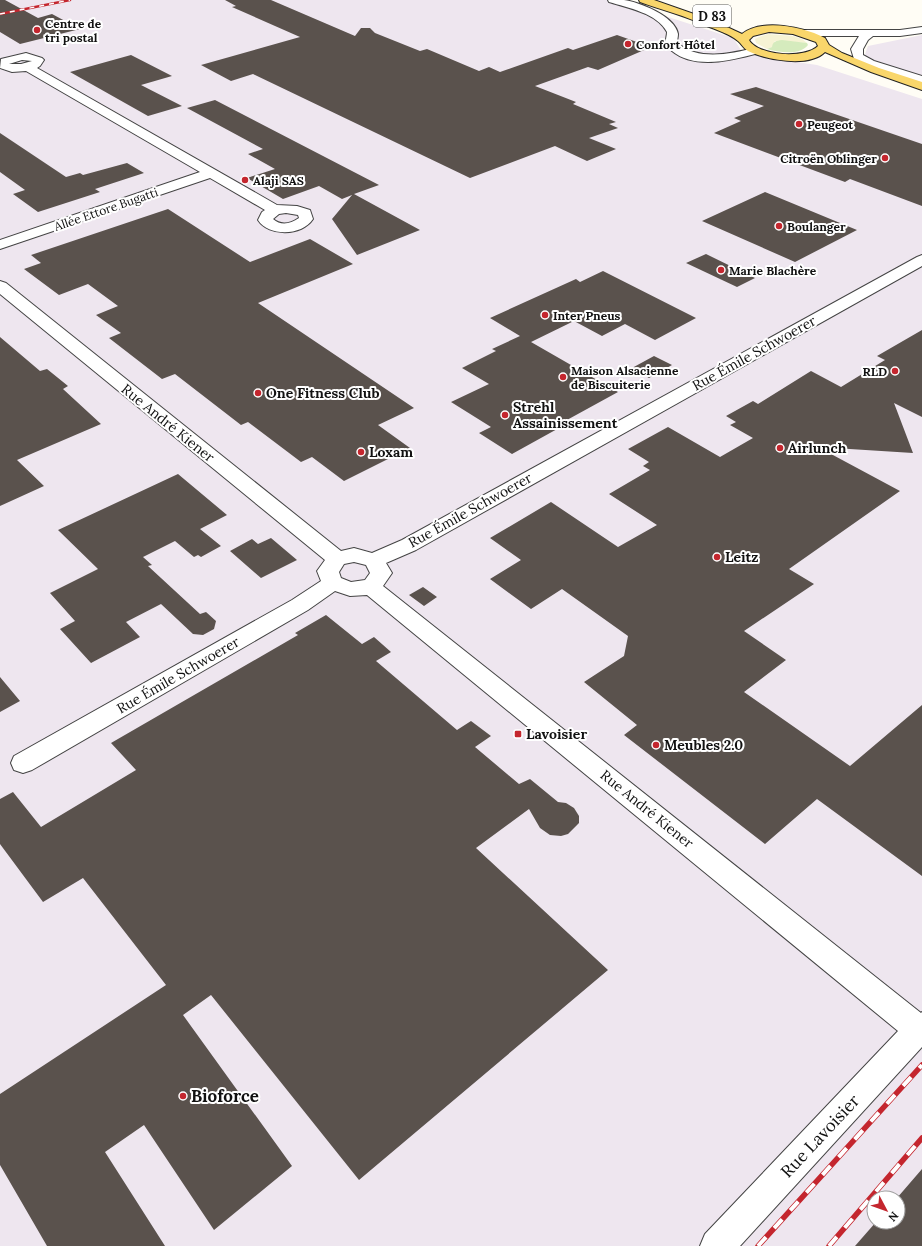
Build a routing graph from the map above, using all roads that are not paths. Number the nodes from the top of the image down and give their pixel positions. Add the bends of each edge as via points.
1 (613, 0) edge
2 (644, 0) edge
3 (660, 0) edge
4 (728, 20) dead end
5 (742, 24) dead end
6 (764, 30) junction
7 (922, 30) edge
8 (805, 33) junction
9 (839, 33) junction
10 (870, 33) junction
11 (743, 39) junction
12 (823, 44) junction
13 (755, 51) junction
14 (803, 57) junction
15 (3, 67) edge
16 (922, 80) edge
17 (922, 86) edge
18 (922, 92) edge
19 (211, 173) junction
20 (275, 210) dead end
21 (0, 245) edge
22 (922, 260) edge
23 (0, 286) edge
24 (337, 559) junction
25 (374, 560) junction
26 (332, 583) junction
27 (371, 587) junction
28 (23, 763) dead end
29 (921, 1029) edge
30 (717, 1246) edge

1 - 13 street via 655,15 666,22 672,32 671,44 677,51 691,56 716,59
2 - 11 main road, D 83 via 697,18
3 - 4 main road, D 83
5 - 6 main road, D 83
6 - 8 main road via 785,29
6 - 11 main road via 750,33
7 - 10 street
8 - 9 street
8 - 12 main road
9 - 10 street
9 - 12 street
10 - 16 street via 863,38 857,49 858,57
11 - 13 main road via 746,46
12 - 14 main road via 818,53
12 - 17 main road via 838,55
13 - 14 main road via 778,57
14 - 18 main road
15 - 19 street via 5,61 12,58 32,57 38,60 36,64 28,67
19 - 20 street
19 - 21 street, Allée Ettore Bugatti
22 - 25 street, Rue Émile Schwoerer via 409,545
23 - 24 street, Rue André Kiener
24 - 25 street via 354,555
24 - 26 street via 328,571
25 - 27 street via 381,573
26 - 27 street via 350,589
26 - 28 street, Rue Émile Schwoerer via 300,605
27 - 29 street, Rue André Kiener
29 - 30 street, Rue Lavoisier

